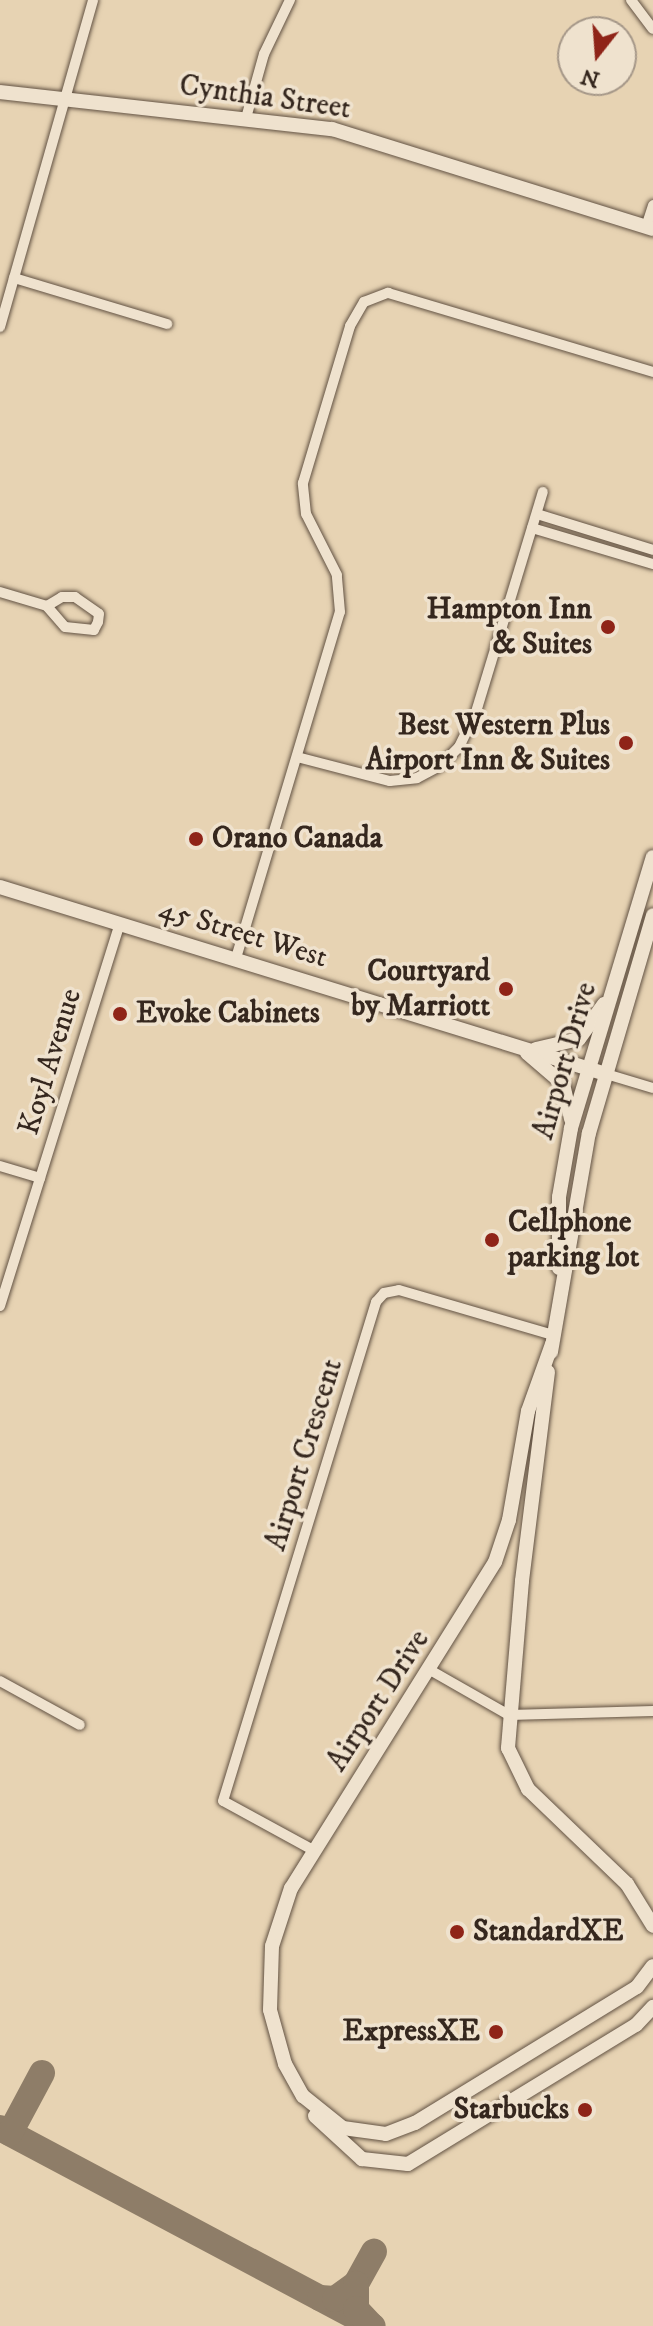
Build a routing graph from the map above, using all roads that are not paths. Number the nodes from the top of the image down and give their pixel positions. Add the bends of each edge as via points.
1 (93, 0) edge
2 (290, 0) edge
3 (631, 0) edge
4 (653, 29) edge
5 (0, 92) edge
6 (65, 99) junction
7 (246, 118) junction
8 (653, 205) edge
9 (650, 228) edge
10 (14, 278) junction
11 (167, 324) dead end
12 (0, 327) edge
13 (653, 372) edge
14 (543, 492) dead end
15 (537, 514) junction
16 (532, 528) junction
17 (653, 550) edge
18 (653, 564) edge
19 (0, 592) edge
20 (47, 606) junction
21 (297, 757) junction
22 (653, 857) edge
23 (0, 887) edge
24 (653, 915) edge
25 (120, 923) junction
26 (236, 958) junction
27 (613, 991) junction
28 (524, 1048) junction
29 (590, 1069) junction
30 (606, 1074) junction
31 (653, 1088) edge
32 (571, 1128) junction
33 (0, 1166) edge
34 (40, 1178) junction
35 (559, 1285) junction
36 (0, 1306) edge
37 (552, 1340) junction
38 (430, 1670) junction
39 (0, 1681) edge
40 (653, 1711) edge
41 (509, 1715) junction
42 (80, 1725) dead end
43 (313, 1850) junction
44 (653, 1926) edge
45 (653, 1966) edge
46 (653, 2007) edge
47 (294, 2081) junction

1 - 6 street
2 - 7 street via 264,54
3 - 4 street
5 - 6 main road, Cynthia Street
6 - 7 main road, Cynthia Street
6 - 10 street
7 - 9 main road, Cynthia Street via 332,129
8 - 9 street
10 - 11 street
10 - 12 street
13 - 21 street via 388,293 364,302 350,326 303,483 306,514 337,575 341,600
14 - 15 street
15 - 16 street
15 - 17 street
16 - 18 street
16 - 21 street via 476,712 459,747 440,766 417,778 390,781
19 - 20 street
20 - 20 street via 65,627 94,630 98,622 99,614 75,597
21 - 26 street
22 - 27 main road, Airport Drive
23 - 25 main road, 45 Street West
24 - 30 main road, Airport Drive
25 - 26 main road, 45 Street West
25 - 34 street, Koyl Avenue
26 - 28 main road, 45 Street West
27 - 28 main road via 579,1039
27 - 29 main road, Airport Drive
28 - 29 main road, 45 Street West
28 - 32 main road via 563,1084
29 - 30 main road, 45 Street West
29 - 32 main road, Airport Drive
30 - 31 street, 45 Street West
30 - 35 main road, Airport Drive via 582,1162
32 - 35 main road, Airport Drive via 559,1197
33 - 34 street
34 - 36 street, Koyl Avenue
35 - 37 main road, Airport Drive
37 - 38 main road, Airport Drive via 523,1429 503,1543 486,1581
37 - 41 main road, Airport Drive
37 - 43 street, Airport Crescent via 399,1290 380,1297 223,1801
38 - 41 street
38 - 43 main road, Airport Drive
39 - 42 street
40 - 41 street
41 - 44 main road, Airport Drive via 508,1748 517,1775 627,1884
43 - 47 main road, Airport Drive via 286,1898 271,1959 270,2010
45 - 47 main road, Airport Drive via 637,1987 394,2133 343,2128 314,2107
46 - 47 main road, Airport Drive via 636,2025 408,2164 374,2163 345,2148 310,2110

